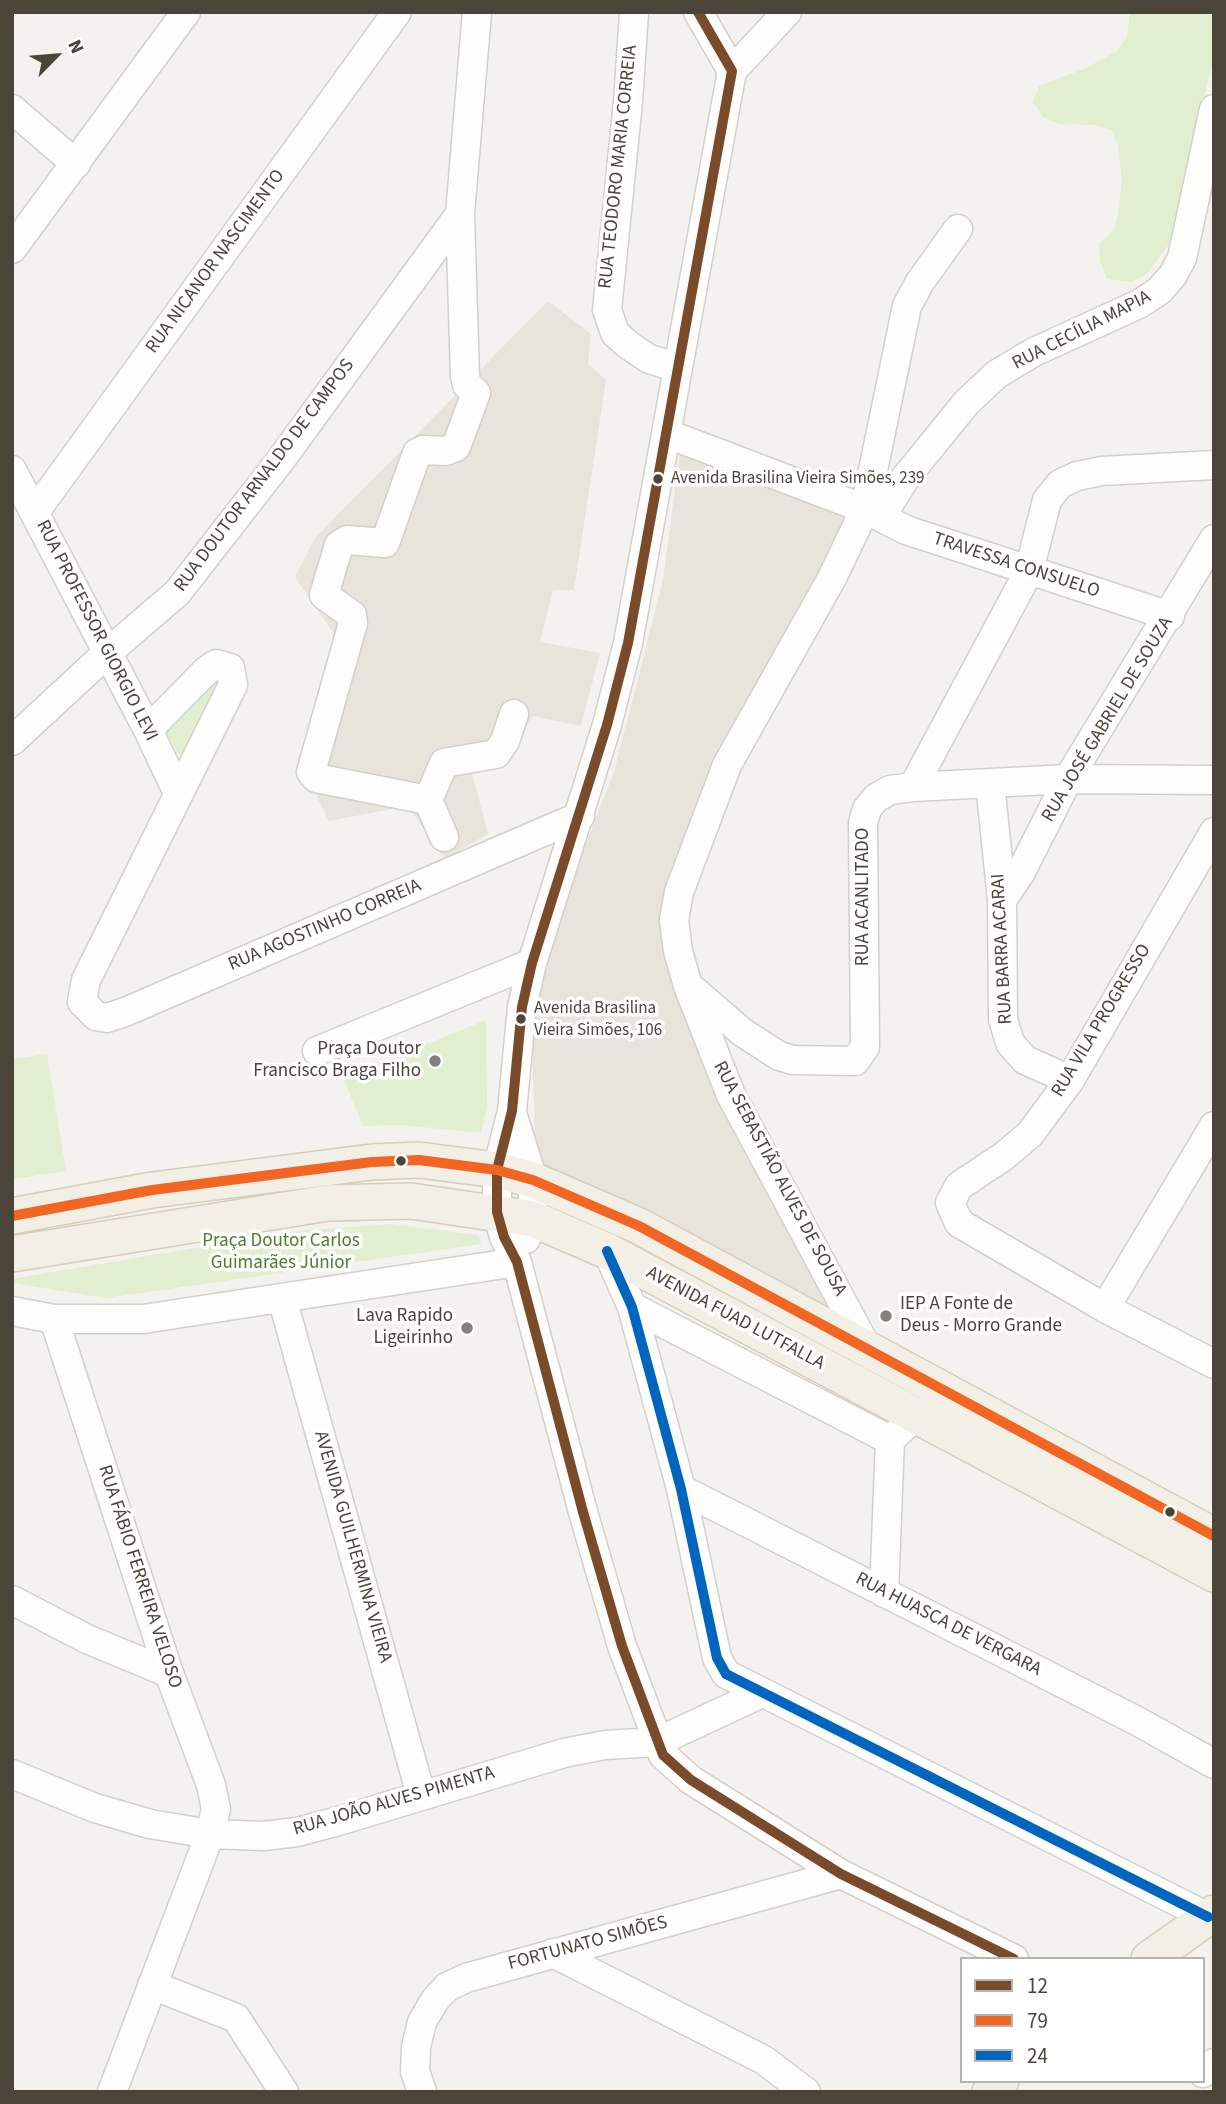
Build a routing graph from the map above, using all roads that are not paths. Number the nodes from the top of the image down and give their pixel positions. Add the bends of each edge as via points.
1 (186, 12) edge
2 (397, 12) edge
3 (478, 12) edge
4 (634, 12) edge
5 (698, 12) edge
6 (787, 12) edge
7 (732, 71) junction
8 (12, 109) edge
9 (1214, 109) edge
10 (76, 164) junction
11 (460, 214) junction
12 (958, 229) dead end
13 (12, 249) edge
14 (676, 367) junction
15 (668, 434) junction
16 (1214, 465) edge
17 (12, 470) edge
18 (34, 512) junction
19 (873, 513) junction
20 (1214, 539) edge
21 (1030, 571) junction
22 (1170, 616) junction
23 (106, 654) junction
24 (514, 714) dead end
25 (148, 730) junction
26 (12, 741) edge
27 (1068, 779) junction
28 (1214, 780) edge
29 (990, 783) junction
30 (913, 787) junction
31 (178, 793) junction
32 (428, 800) junction
33 (580, 816) junction
34 (1214, 832) edge
35 (444, 837) dead end
36 (1002, 900) junction
37 (532, 963) junction
38 (688, 986) junction
39 (317, 1051) dead end
40 (1070, 1080) junction
41 (512, 1111) junction
42 (1214, 1126) edge
43 (497, 1170) junction
44 (533, 1180) junction
45 (498, 1212) junction
46 (12, 1216) edge
47 (533, 1219) junction
48 (607, 1251) junction
49 (12, 1254) edge
50 (517, 1262) junction
51 (282, 1298) junction
52 (632, 1307) junction
53 (1105, 1308) junction
54 (12, 1311) edge
55 (54, 1319) junction
56 (867, 1348) junction
57 (1214, 1364) edge
58 (917, 1415) junction
59 (890, 1440) junction
60 (681, 1489) junction
61 (1211, 1534) edge
62 (1199, 1566) edge
63 (884, 1593) junction
64 (12, 1600) edge
65 (169, 1673) junction
66 (762, 1693) junction
67 (657, 1742) junction
68 (1213, 1760) edge
69 (12, 1774) edge
70 (421, 1795) junction
71 (210, 1835) junction
72 (841, 1874) junction
73 (1211, 1915) edge
74 (553, 1953) junction
75 (1010, 1957) edge
76 (1152, 1957) edge
77 (152, 1985) junction
78 (112, 2092) edge
79 (284, 2092) edge
80 (422, 2092) edge
81 (806, 2092) edge

1 - 10 street
2 - 18 street, RUA NICANOR NASCIMENTO
3 - 11 street
4 - 14 street, RUA TEODORO MARIA CORREIA via 607,310 615,333 627,344 649,359
5 - 7 street
6 - 7 street
7 - 14 street
8 - 10 street
9 - 19 street, RUA CECÍLIA MAPIA via 1182,258 1173,275 1139,304 997,374 967,402
10 - 13 street
11 - 23 street, RUA DOUTOR ARNALDO DE CAMPOS via 222,539 177,593
11 - 32 street via 465,376 476,393 460,443 451,450 417,453 388,539 380,545 342,541 324,591 328,600 352,615 353,623 311,772 316,778
12 - 19 street via 907,306
14 - 15 street
15 - 19 street, TRAVESSA CONSUELO
15 - 33 street via 628,643
16 - 21 street via 1102,471 1059,484 1048,500
17 - 18 street, RUA PROFESSOR GIORGIO LEVI
18 - 23 street, RUA PROFESSOR GIORGIO LEVI
19 - 21 street, TRAVESSA CONSUELO via 906,530
19 - 38 street, RUA SEBASTIÃO ALVES DE SOUSA via 727,765 679,892 674,920
20 - 22 street, RUA JOSÉ GABRIEL DE SOUZA
21 - 22 street, TRAVESSA CONSUELO
21 - 30 street
22 - 27 street, RUA JOSÉ GABRIEL DE SOUZA
23 - 25 street, RUA PROFESSOR GIORGIO LEVI
23 - 26 street, RUA DOUTOR ARNALDO DE CAMPOS
24 - 32 street via 496,754 444,763
25 - 31 street, RUA PROFESSOR GIORGIO LEVI
25 - 31 street via 206,671 216,664 230,668 233,685
27 - 28 street, RUA ACANLITADO
27 - 29 street, RUA ACANLITADO
27 - 36 street, RUA JOSÉ GABRIEL DE SOUZA
29 - 30 street, RUA ACANLITADO
29 - 36 street, RUA BARRA ACARAI
30 - 38 street, RUA ACANLITADO via 890,790 876,798 863,824 865,1047 860,1057 849,1062 779,1056 742,1032
31 - 33 street, RUA AGOSTINHO CORREIA via 82,992 82,1002 96,1016 125,1012
32 - 35 street
33 - 37 street
34 - 40 street, RUA VILA PROGRESSO
36 - 40 street, RUA BARRA ACARAI via 1000,970 1003,1019 1010,1043 1025,1060
37 - 39 street
37 - 41 street
38 - 56 street, RUA SEBASTIÃO ALVES DE SOUSA via 730,1095
40 - 53 street, RUA VILA PROGRESSO via 1030,1134 959,1186 950,1203 958,1223
41 - 43 street
41 - 44 street
42 - 53 street
43 - 44 main road, AVENIDA FUAD LUTFALLA
43 - 45 street
43 - 46 main road, AVENIDA FUAD LUTFALLA via 419,1160 372,1162 152,1191
44 - 47 street
44 - 56 main road, AVENIDA FUAD LUTFALLA via 611,1211
45 - 47 main road, AVENIDA FUAD LUTFALLA
45 - 49 main road, AVENIDA FUAD LUTFALLA via 411,1202 328,1203
45 - 50 street
47 - 48 main road, AVENIDA FUAD LUTFALLA
47 - 50 street
48 - 52 street
48 - 58 main road, AVENIDA FUAD LUTFALLA
50 - 51 street
50 - 67 street via 622,1646
51 - 55 street via 143,1319
51 - 70 street, AVENIDA GUILHERMINA VIEIRA
52 - 59 street, AVENIDA FUAD LUTFALLA
52 - 60 street
53 - 57 street, RUA VILA PROGRESSO
54 - 55 street
55 - 65 street, RUA FÁBIO FERREIRA VELOSO
56 - 61 main road, AVENIDA FUAD LUTFALLA
58 - 59 street
58 - 62 main road, AVENIDA FUAD LUTFALLA
59 - 63 street
60 - 63 street, RUA HUASCA DE VERGARA
60 - 66 street via 720,1667
61 - 62 main road via 1192,1542
63 - 68 street, RUA HUASCA DE VERGARA
64 - 65 street via 87,1639
65 - 71 street, RUA FÁBIO FERREIRA VELOSO via 215,1798
66 - 67 street
66 - 73 street
67 - 70 street, RUA JOÃO ALVES PIMENTA via 564,1752
67 - 72 street via 663,1755 691,1780
69 - 71 street, RUA JOÃO ALVES PIMENTA via 95,1808
70 - 71 street, RUA JOÃO ALVES PIMENTA via 297,1832
71 - 77 street, RUA FÁBIO FERREIRA VELOSO
72 - 74 street, FORTUNATO SIMÕES
72 - 75 street
73 - 76 main road
74 - 80 street, FORTUNATO SIMÕES via 447,1987 422,2022 416,2047 415,2071
74 - 81 street via 764,2060
77 - 78 street, RUA FÁBIO FERREIRA VELOSO
77 - 79 street via 245,2029

